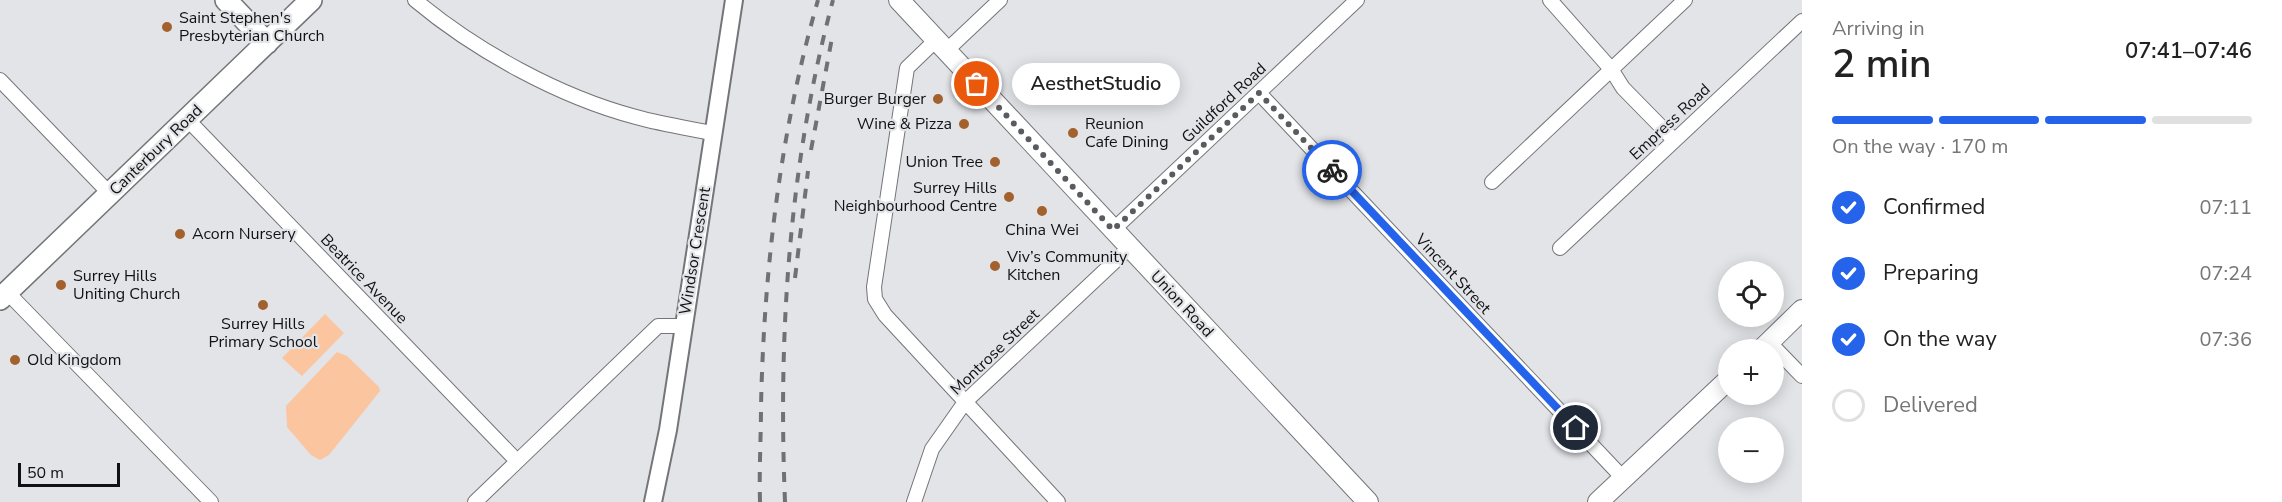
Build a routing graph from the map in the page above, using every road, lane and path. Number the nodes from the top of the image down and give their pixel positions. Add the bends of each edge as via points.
1 (226, 0) edge
2 (311, 0) edge
3 (415, 0) edge
4 (734, 0) edge
5 (899, 0) edge
6 (1000, 0) edge
7 (1357, 0) edge
8 (1550, 0) edge
9 (1685, 0) edge
10 (1802, 21) edge
11 (267, 43) junction
12 (941, 45) junction
13 (1611, 69) junction
14 (0, 80) edge
15 (1259, 93) junction
16 (188, 119) junction
17 (712, 133) junction
18 (1674, 140) junction
19 (1492, 182) dead end
20 (110, 194) junction
21 (1113, 230) junction
22 (1130, 247) junction
23 (1560, 248) dead end
24 (3, 296) edge
25 (1802, 310) edge
26 (684, 326) junction
27 (1772, 339) edge
28 (1784, 361) edge
29 (1802, 376) edge
30 (1718, 389) edge
31 (965, 402) junction
32 (517, 461) junction
33 (1623, 478) junction
34 (211, 502) edge
35 (475, 502) edge
36 (653, 502) edge
37 (914, 502) edge
38 (1058, 502) edge
39 (1368, 502) edge
40 (1598, 502) edge

1 - 11 main road
2 - 11 main road, Canterbury Road
3 - 17 street via 509,64 573,95 635,117
4 - 17 street, Windsor Crescent
5 - 12 main road, Union Road
6 - 12 street
7 - 15 street, Guildford Road
8 - 13 street
9 - 13 street
10 - 18 street, Empress Road
11 - 16 main road, Canterbury Road
12 - 21 main road, Union Road
12 - 31 street via 907,68 874,287 875,299 885,315
13 - 18 street via 1623,88
13 - 19 street
14 - 20 street
15 - 21 street, Guildford Road
15 - 33 street, Vincent Street
16 - 20 main road, Canterbury Road
16 - 32 street, Beatrice Avenue
17 - 26 street, Windsor Crescent
18 - 23 street, Empress Road
20 - 24 main road, Canterbury Road
21 - 22 main road, Union Road
22 - 31 street, Montrose Street
22 - 39 main road, Union Road
24 - 34 street
25 - 27 main road
26 - 32 street via 658,326
26 - 36 street, Windsor Crescent
28 - 29 street
30 - 33 main road
31 - 37 street, Montrose Street via 932,449
31 - 38 street
32 - 35 street
33 - 40 main road

